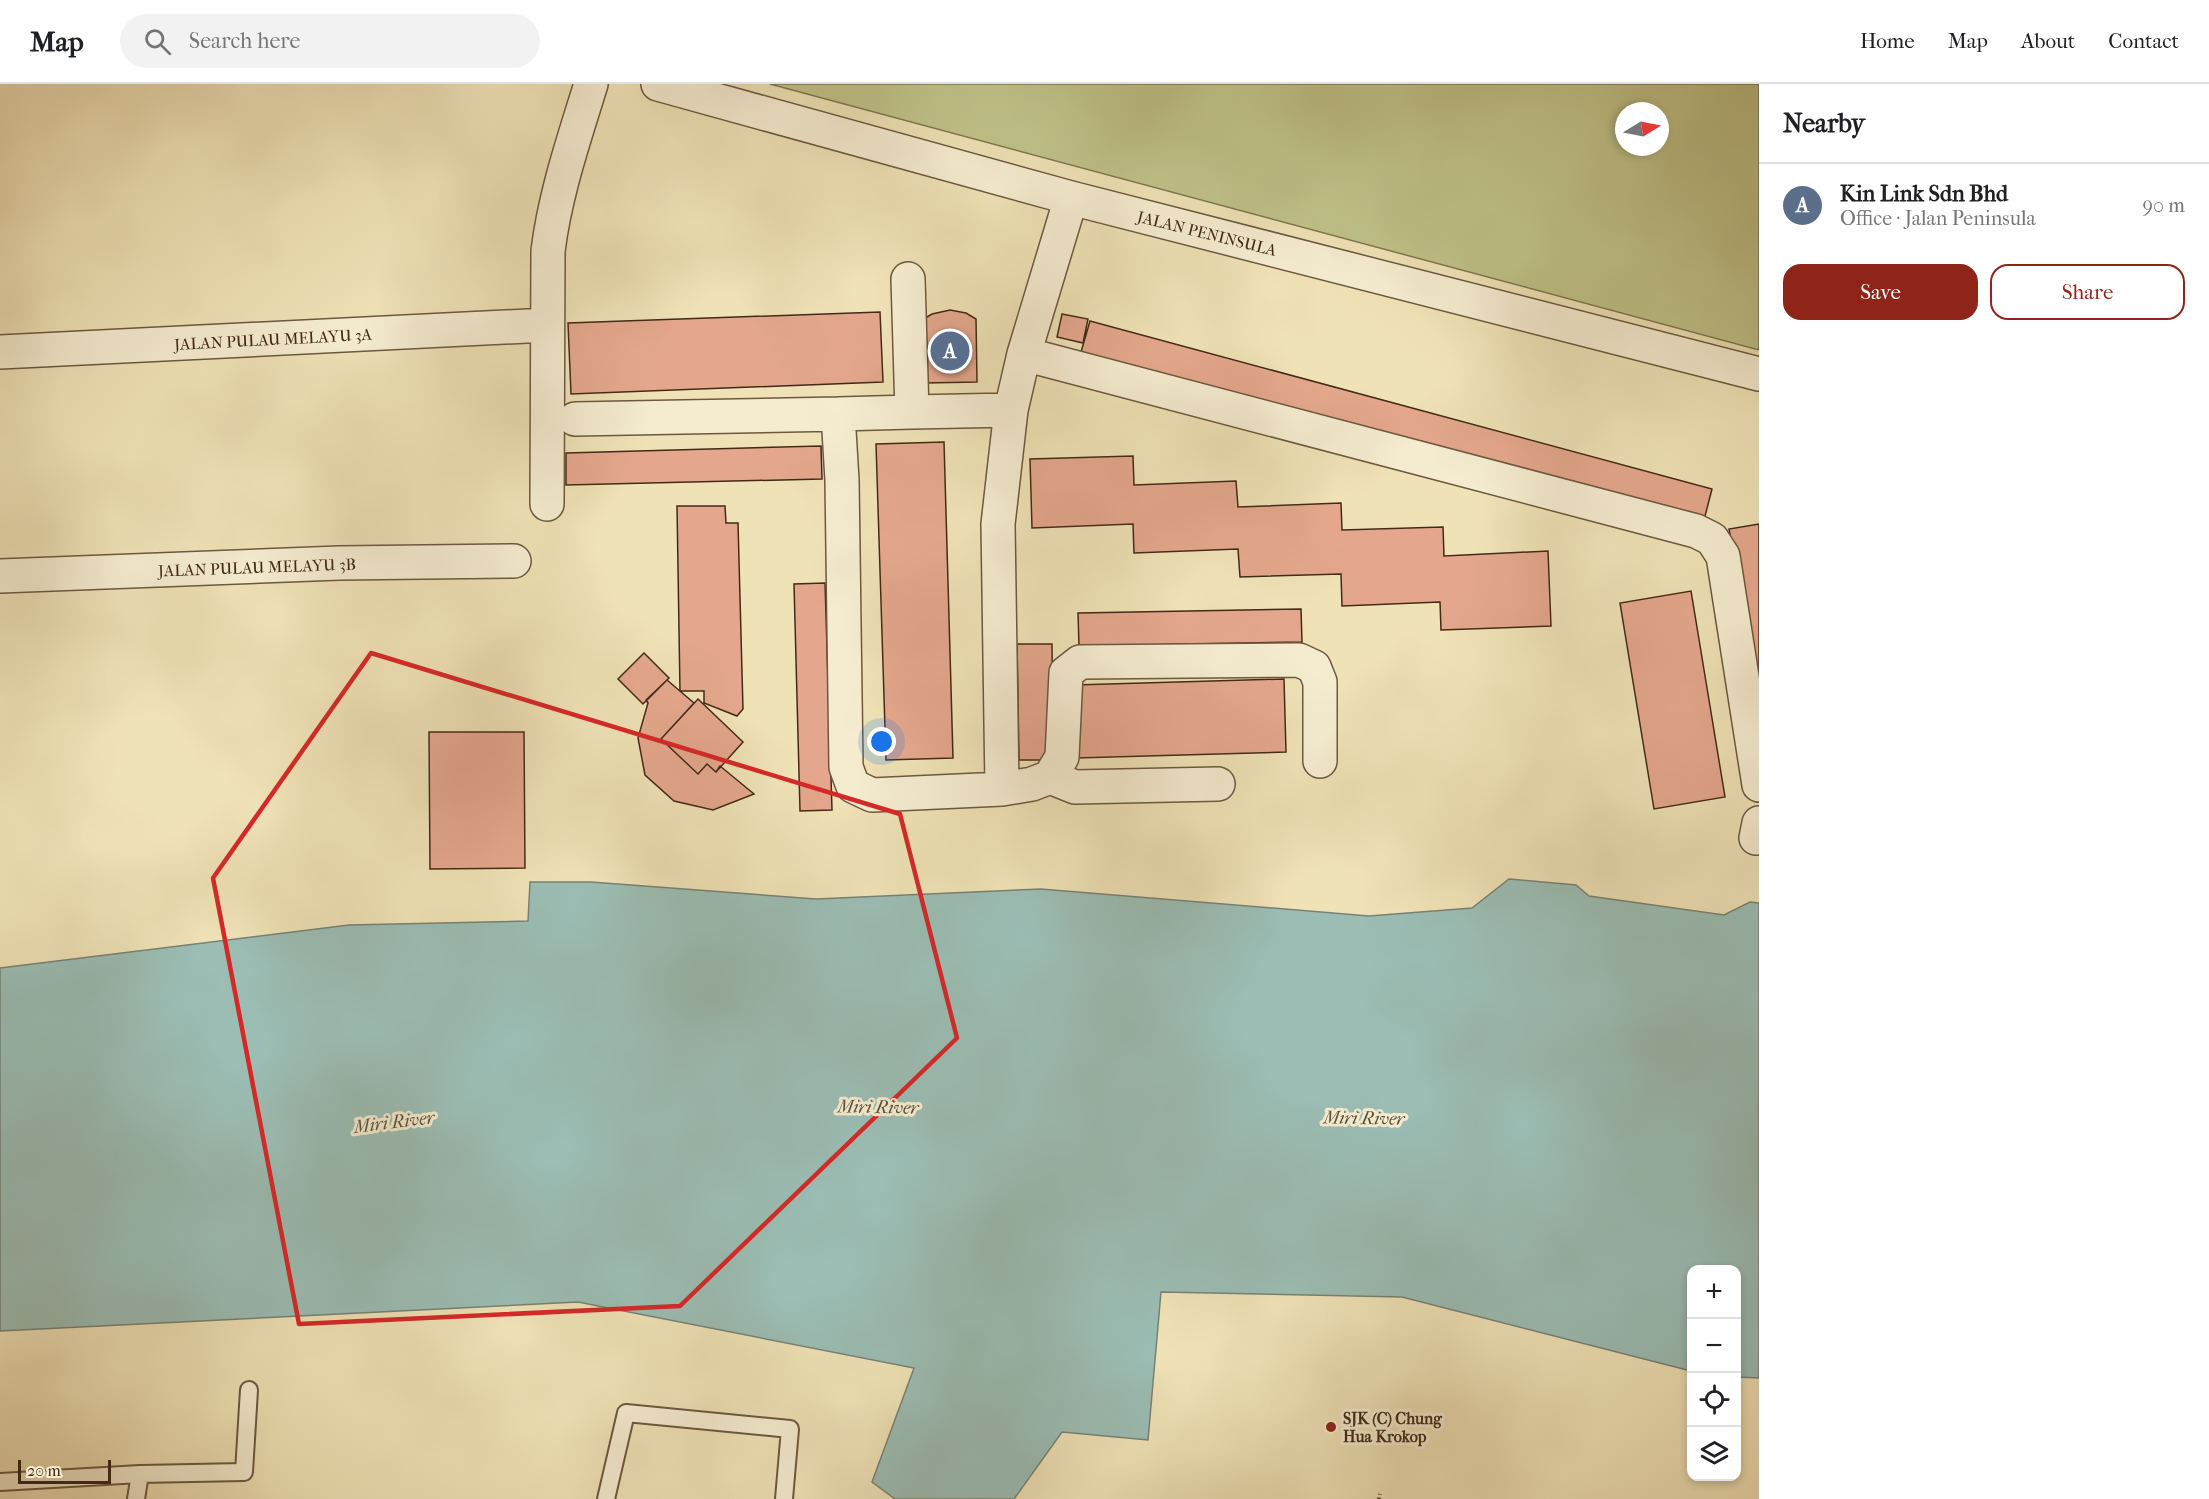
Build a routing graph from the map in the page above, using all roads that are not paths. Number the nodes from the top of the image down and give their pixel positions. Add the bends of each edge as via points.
1 (591, 84) edge
2 (658, 84) edge
3 (1071, 198) junction
4 (908, 279) dead end
5 (547, 326) junction
6 (0, 352) edge
7 (1024, 354) junction
8 (1759, 374) edge
9 (1011, 410) junction
10 (912, 412) junction
11 (838, 414) junction
12 (574, 419) dead end
13 (547, 504) dead end
14 (514, 561) dead end
15 (0, 576) edge
16 (1320, 761) dead end
17 (1050, 777) junction
18 (1218, 784) dead end
19 (1759, 785) edge
20 (1002, 789) junction
21 (249, 1390) dead end
22 (140, 1474) junction
23 (0, 1482) edge
24 (136, 1499) edge
25 (606, 1499) edge
26 (784, 1499) edge

1 - 5 street via 551,227
2 - 3 street, JALAN PENINSULA
3 - 7 street
3 - 8 street, JALAN PENINSULA
4 - 10 street
5 - 6 street, JALAN PULAU MELAYU 3A
5 - 13 street
7 - 9 street
7 - 19 street via 1696,531 1712,539 1723,556
9 - 10 street
9 - 20 street via 998,524
10 - 11 street
11 - 12 street
11 - 20 street via 846,767 853,786 872,795
14 - 15 street, JALAN PULAU MELAYU 3B
16 - 17 street via 1320,682 1314,667 1299,660 1080,662 1066,673 1062,757
17 - 18 street via 1075,787
17 - 20 street
21 - 22 lane via 244,1472
22 - 23 lane
22 - 24 lane
25 - 26 lane via 627,1413 790,1429

